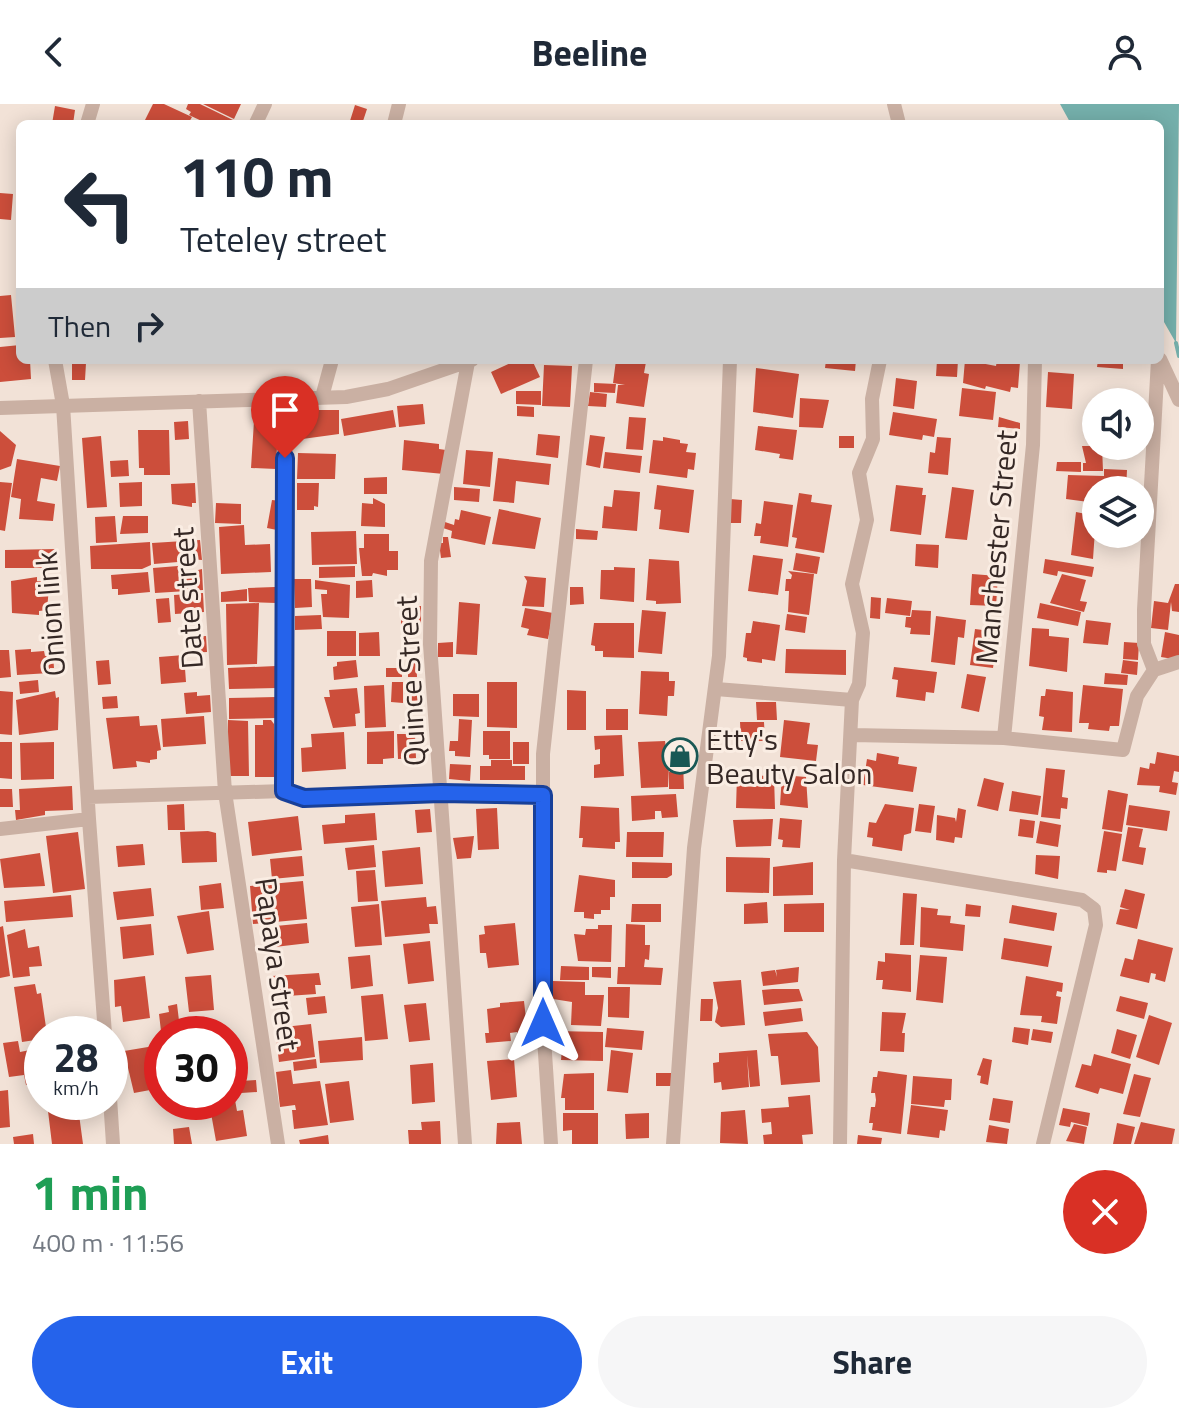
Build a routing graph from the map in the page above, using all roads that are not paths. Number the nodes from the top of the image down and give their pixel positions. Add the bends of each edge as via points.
1 (56, 364) edge
2 (331, 364) edge
3 (461, 364) edge
4 (469, 364) edge
5 (586, 364) edge
6 (730, 364) edge
7 (879, 364) edge
8 (1035, 364) edge
9 (1159, 364) edge
10 (1161, 364) edge
11 (322, 397) junction
12 (285, 398) junction
13 (1179, 400) edge
14 (199, 401) junction
15 (63, 405) junction
16 (0, 408) edge
17 (1179, 662) edge
18 (1154, 670) junction
19 (716, 689) junction
20 (852, 700) junction
21 (852, 735) junction
22 (1004, 738) junction
23 (284, 791) junction
24 (225, 792) junction
25 (441, 793) junction
26 (543, 795) junction
27 (88, 797) junction
28 (82, 820) junction
29 (0, 829) edge
30 (844, 860) junction
31 (103, 1016) edge
32 (111, 1120) edge
33 (113, 1144) edge
34 (278, 1144) edge
35 (465, 1144) edge
36 (551, 1144) edge
37 (673, 1144) edge
38 (840, 1144) edge
39 (1043, 1144) edge

1 - 15 street, Onion link
2 - 11 street
3 - 11 street via 388,389
4 - 25 street, Quince Street via 431,561 430,644
5 - 26 street via 543,754
6 - 19 street
7 - 20 street via 872,399 873,439 859,473 867,520 852,584 863,633 859,684
8 - 22 street, Manchester Street via 1033,445
9 - 18 street via 1144,610 1144,644
10 - 13 street
11 - 12 street
12 - 14 street
12 - 23 street
14 - 15 street
14 - 24 street, Date street
15 - 16 street
15 - 27 street, Onion link
17 - 18 street
18 - 22 street via 1137,696 1123,750
19 - 20 street
19 - 37 street via 694,848
20 - 21 street
21 - 22 street
21 - 30 street
23 - 24 street
23 - 25 street via 304,798
24 - 27 street
24 - 34 street, Papaya street
25 - 26 street
25 - 35 street, Quince Street
26 - 36 street via 543,1023
27 - 28 street, Onion link
28 - 29 street
28 - 31 street, Onion link
30 - 38 street
30 - 39 street via 1082,900 1094,909 1096,925
32 - 33 street

